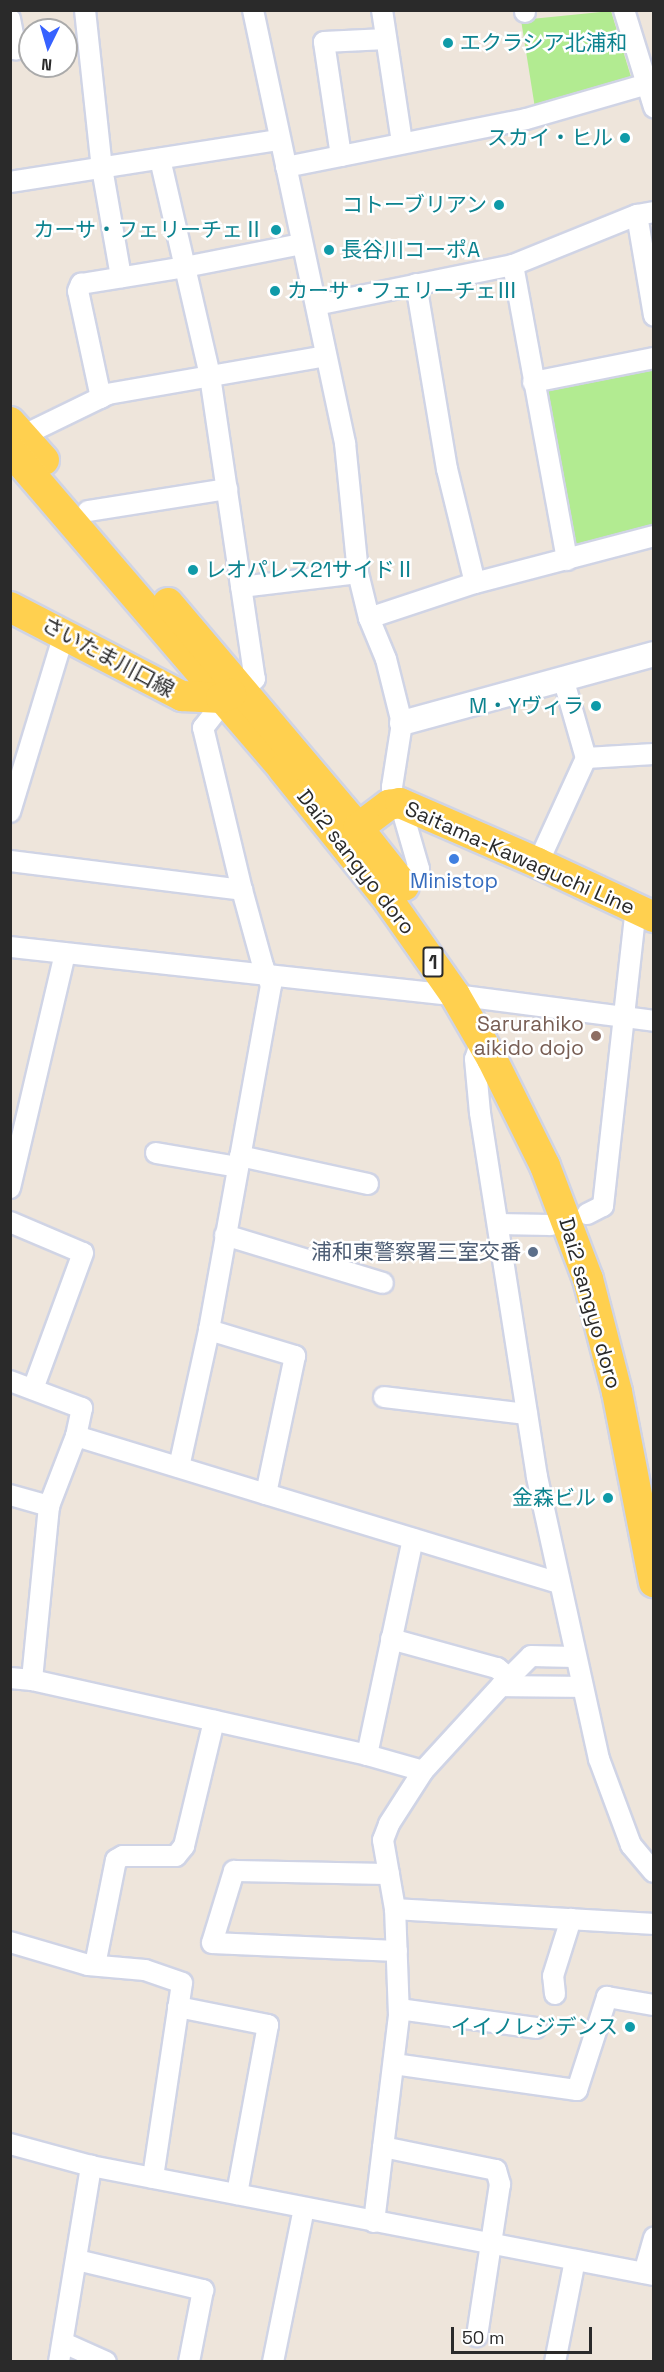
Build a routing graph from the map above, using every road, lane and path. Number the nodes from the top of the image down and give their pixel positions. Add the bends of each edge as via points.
1 (85, 10) edge
2 (253, 10) edge
3 (382, 10) edge
4 (624, 10) edge
5 (10, 19) edge
6 (386, 39) junction
7 (10, 49) edge
8 (650, 83) edge
9 (654, 106) edge
10 (279, 140) junction
11 (402, 143) junction
12 (341, 156) junction
13 (160, 159) junction
14 (286, 167) junction
15 (102, 168) junction
16 (10, 182) edge
17 (645, 213) edge
18 (301, 244) junction
19 (513, 265) junction
20 (185, 267) junction
21 (122, 277) junction
22 (416, 284) junction
23 (316, 305) junction
24 (654, 316) edge
25 (327, 356) junction
26 (654, 358) edge
27 (210, 376) junction
28 (533, 382) junction
29 (101, 398) junction
30 (14, 436) edge
31 (227, 489) junction
32 (88, 511) junction
33 (654, 536) edge
34 (567, 560) junction
35 (358, 573) junction
36 (475, 583) junction
37 (241, 587) junction
38 (10, 607) edge
39 (369, 618) junction
40 (64, 634) junction
41 (654, 654) edge
42 (563, 678) junction
43 (229, 696) junction
44 (402, 723) junction
45 (654, 754) edge
46 (586, 758) junction
47 (397, 803) junction
48 (10, 812) edge
49 (358, 828) junction
50 (10, 861) edge
51 (538, 863) junction
52 (402, 883) junction
53 (242, 890) junction
54 (645, 913) edge
55 (10, 947) edge
56 (65, 953) junction
57 (267, 976) junction
58 (468, 997) junction
59 (626, 1017) junction
60 (654, 1021) edge
61 (481, 1041) junction
62 (156, 1152) dead end
63 (239, 1162) junction
64 (368, 1184) dead end
65 (10, 1188) edge
66 (577, 1217) junction
67 (10, 1222) edge
68 (498, 1224) junction
69 (225, 1234) junction
70 (383, 1283) dead end
71 (209, 1330) junction
72 (10, 1380) edge
73 (33, 1389) junction
74 (384, 1397) dead end
75 (527, 1414) junction
76 (76, 1436) junction
77 (179, 1467) junction
78 (654, 1471) edge
79 (266, 1494) junction
80 (10, 1495) edge
81 (49, 1506) junction
82 (413, 1539) junction
83 (654, 1582) edge
84 (559, 1583) junction
85 (391, 1638) junction
86 (574, 1657) junction
87 (10, 1678) edge
88 (32, 1680) junction
89 (505, 1682) junction
90 (581, 1687) junction
91 (214, 1721) junction
92 (367, 1755) junction
93 (423, 1772) junction
94 (654, 1872) edge
95 (389, 1874) junction
96 (395, 1909) junction
97 (571, 1919) junction
98 (654, 1924) edge
99 (10, 1942) edge
100 (397, 1950) junction
101 (95, 1965) junction
102 (555, 1994) dead end
103 (654, 2005) edge
104 (178, 2007) junction
105 (399, 2009) junction
106 (536, 2028) dead end
107 (394, 2064) junction
108 (10, 2144) edge
109 (383, 2147) junction
110 (91, 2166) junction
111 (153, 2178) junction
112 (237, 2194) junction
113 (304, 2208) junction
114 (374, 2222) junction
115 (654, 2237) edge
116 (491, 2244) junction
117 (77, 2260) junction
118 (575, 2260) junction
119 (649, 2274) edge
120 (477, 2336) dead end
121 (61, 2355) edge
122 (42, 2361) edge
123 (106, 2361) edge
124 (189, 2361) edge
125 (273, 2361) edge
126 (555, 2361) edge

1 - 15 street
2 - 10 street
3 - 6 street
4 - 8 street
5 - 7 street via 16,48
6 - 11 street
6 - 12 street via 324,42
8 - 9 street
8 - 11 street via 526,119
10 - 13 street
10 - 14 street
11 - 12 street
12 - 14 street
13 - 15 street
13 - 20 street
14 - 18 street
15 - 16 street
15 - 21 street
17 - 19 street
17 - 24 street
18 - 20 street
18 - 23 street
19 - 22 street
19 - 28 street
20 - 21 street
20 - 27 street
21 - 29 street via 81,284 78,291
22 - 23 street
22 - 36 street via 447,469
23 - 25 street
25 - 27 street
25 - 35 street via 345,442
26 - 28 street
27 - 29 street
27 - 31 street
28 - 34 street
29 - 30 street
30 - 32 main road, Dai2 sangyo doro / 1
30 - 43 main road, Dai2 sangyo doro / 1
31 - 32 street
31 - 37 street
32 - 43 main road, Dai2 sangyo doro / 1
33 - 34 street
34 - 36 street
35 - 37 street
35 - 39 street
36 - 39 street
37 - 43 street via 255,679
38 - 40 main road, さいたま川口線
39 - 44 street via 386,659
40 - 43 main road, さいたま川口線 via 182,696
40 - 48 street
41 - 42 street
42 - 44 street
42 - 46 street
43 - 49 main road, Dai2 sangyo doro / 1
43 - 53 street via 203,728
43 - 58 main road, Dai2 sangyo doro / 1
44 - 47 street via 392,787
45 - 46 street
46 - 51 street
47 - 49 main road, Saitama-Kawaguchi Line
47 - 51 main road, Saitama-Kawaguchi Line
47 - 52 street via 419,869
49 - 52 main road, Dai2 sangyo doro / 1
50 - 53 street
51 - 54 main road, Saitama-Kawaguchi Line
52 - 58 main road, Dai2 sangyo doro / 1
53 - 57 street
54 - 59 street
55 - 56 street
56 - 57 street
56 - 65 street
57 - 58 street
57 - 63 street via 271,985
58 - 59 street
58 - 61 main road, Dai2 sangyo doro / 1
58 - 66 main road, Dai2 sangyo doro / 1 via 532,1090
59 - 60 street
59 - 66 street via 603,1206
61 - 66 main road, Dai2 sangyo doro / 1
61 - 68 street via 475,1059
62 - 63 street
63 - 64 street
63 - 69 street
66 - 68 street via 550,1225
66 - 78 main road, Dai2 sangyo doro / 1 via 623,1331
66 - 83 main road, Dai2 sangyo doro / 1
67 - 73 street via 83,1253
68 - 75 street
69 - 70 street
69 - 71 street
71 - 77 street
71 - 79 street via 296,1356
72 - 73 street
73 - 76 street via 82,1408
74 - 75 street
75 - 84 street
76 - 77 street
76 - 81 street
77 - 79 street
79 - 82 street
80 - 81 street
81 - 88 street
82 - 84 street
82 - 85 street
84 - 86 street
85 - 89 street via 497,1668
85 - 92 street
86 - 89 street via 531,1656
86 - 90 street
87 - 88 street
88 - 91 street
89 - 90 street
89 - 93 street
90 - 94 street via 599,1760 631,1845
91 - 92 street
91 - 101 street via 184,1846 176,1856 123,1856 116,1860
92 - 93 street
93 - 95 street via 383,1840
95 - 96 street
95 - 100 street via 234,1871 212,1943
96 - 97 street
96 - 100 street
97 - 98 street
97 - 102 street via 553,1976
99 - 101 street
100 - 105 street
101 - 104 street via 145,1970 182,1983
103 - 107 street via 607,1997 577,2090
104 - 111 street
104 - 112 street via 268,2025
105 - 106 street
105 - 107 street
107 - 109 street
108 - 110 street
109 - 114 street
109 - 116 street via 496,2170 500,2184
110 - 111 street
110 - 117 street
111 - 112 street
112 - 113 street
113 - 114 street
113 - 125 street
114 - 116 street
115 - 119 street
116 - 118 street
116 - 120 street
117 - 121 street
117 - 124 street via 204,2290
118 - 119 street
118 - 126 street
121 - 122 street
121 - 123 street

